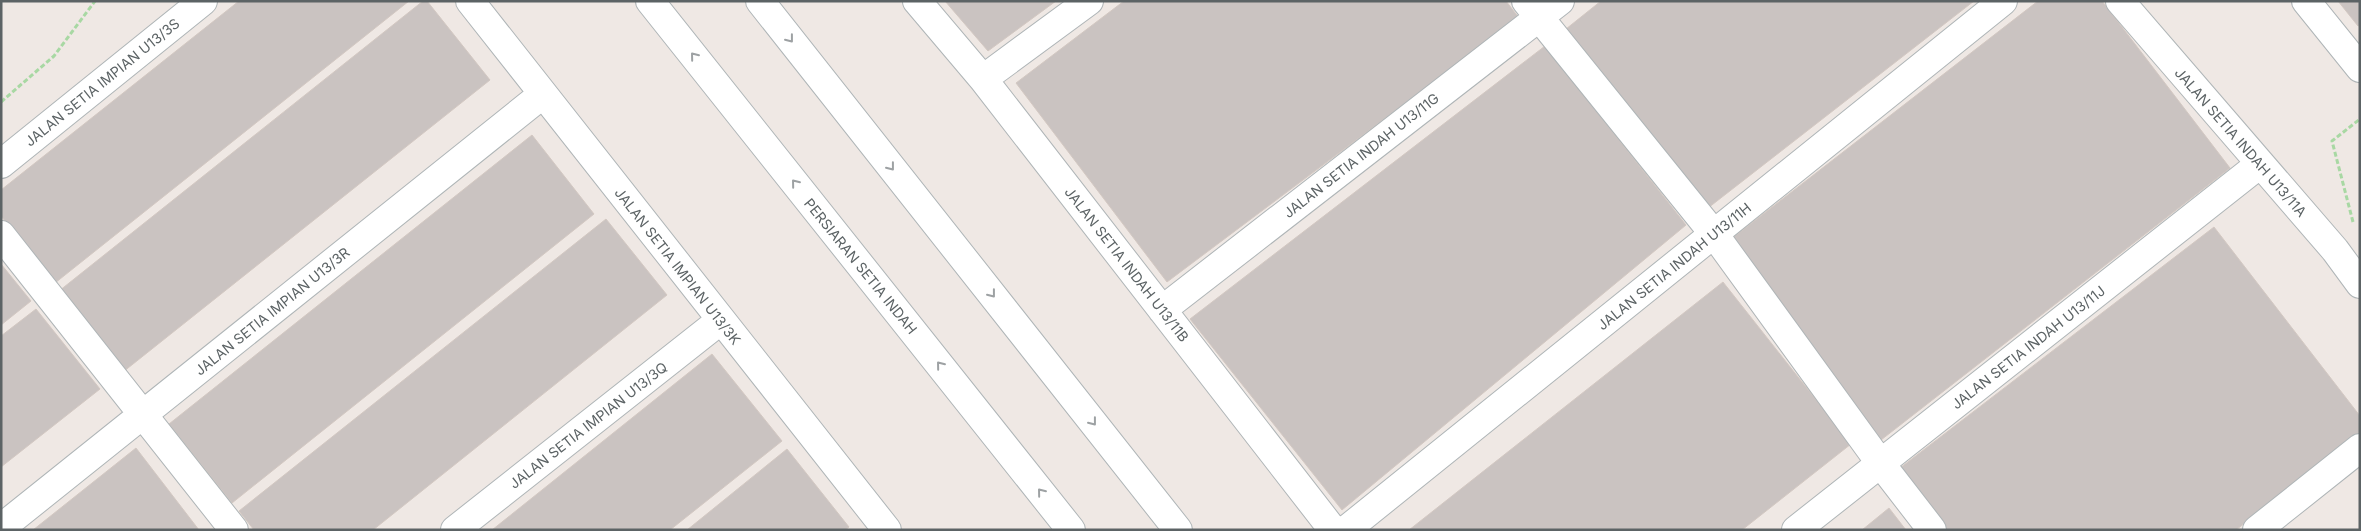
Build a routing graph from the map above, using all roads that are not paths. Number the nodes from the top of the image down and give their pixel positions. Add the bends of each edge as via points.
1 (203, 1) edge
2 (470, 1) edge
3 (650, 1) edge
4 (760, 1) edge
5 (917, 1) edge
6 (1089, 1) edge
7 (2003, 1) edge
8 (2120, 1) edge
9 (2306, 1) edge
10 (1541, 7) edge
11 (2360, 68) edge
12 (983, 80) junction
13 (543, 94) junction
14 (1, 164) edge
15 (2260, 164) junction
16 (1714, 234) junction
17 (1, 235) edge
18 (2360, 284) edge
19 (1162, 310) junction
20 (721, 320) junction
21 (143, 414) junction
22 (2360, 448) edge
23 (1881, 464) junction
24 (1, 528) edge
25 (234, 530) edge
26 (455, 530) edge
27 (887, 530) edge
28 (1072, 530) edge
29 (1178, 530) edge
30 (1333, 530) edge
31 (1346, 530) edge
32 (1796, 530) edge
33 (1932, 530) edge
34 (2257, 530) edge

1 - 14 street, JALAN SETIA IMPIAN U13/3S
2 - 13 street, JALAN SETIA IMPIAN U13/3K
28 -> 3 street, PERSIARAN SETIA INDAH
4 -> 29 street
5 - 12 street, JALAN SETIA INDAH U13/11B
6 - 12 street
7 - 16 street, JALAN SETIA INDAH U13/11H
8 - 15 street, JALAN SETIA INDAH U13/11A
9 - 11 street
10 - 16 street
10 - 19 street, JALAN SETIA INDAH U13/11G
12 - 19 street, JALAN SETIA INDAH U13/11B
13 - 20 street, JALAN SETIA IMPIAN U13/3K
13 - 21 street, JALAN SETIA IMPIAN U13/3R
15 - 18 street, JALAN SETIA INDAH U13/11A via 2335,250
15 - 23 street, JALAN SETIA INDAH U13/11J
16 - 23 street
16 - 31 street, JALAN SETIA INDAH U13/11H
17 - 21 street
19 - 30 street, JALAN SETIA INDAH U13/11B
20 - 26 street, JALAN SETIA IMPIAN U13/3Q
20 - 27 street, JALAN SETIA IMPIAN U13/3K
21 - 24 street, JALAN SETIA IMPIAN U13/3R
21 - 25 street
22 - 34 street
23 - 32 street, JALAN SETIA INDAH U13/11J
23 - 33 street

